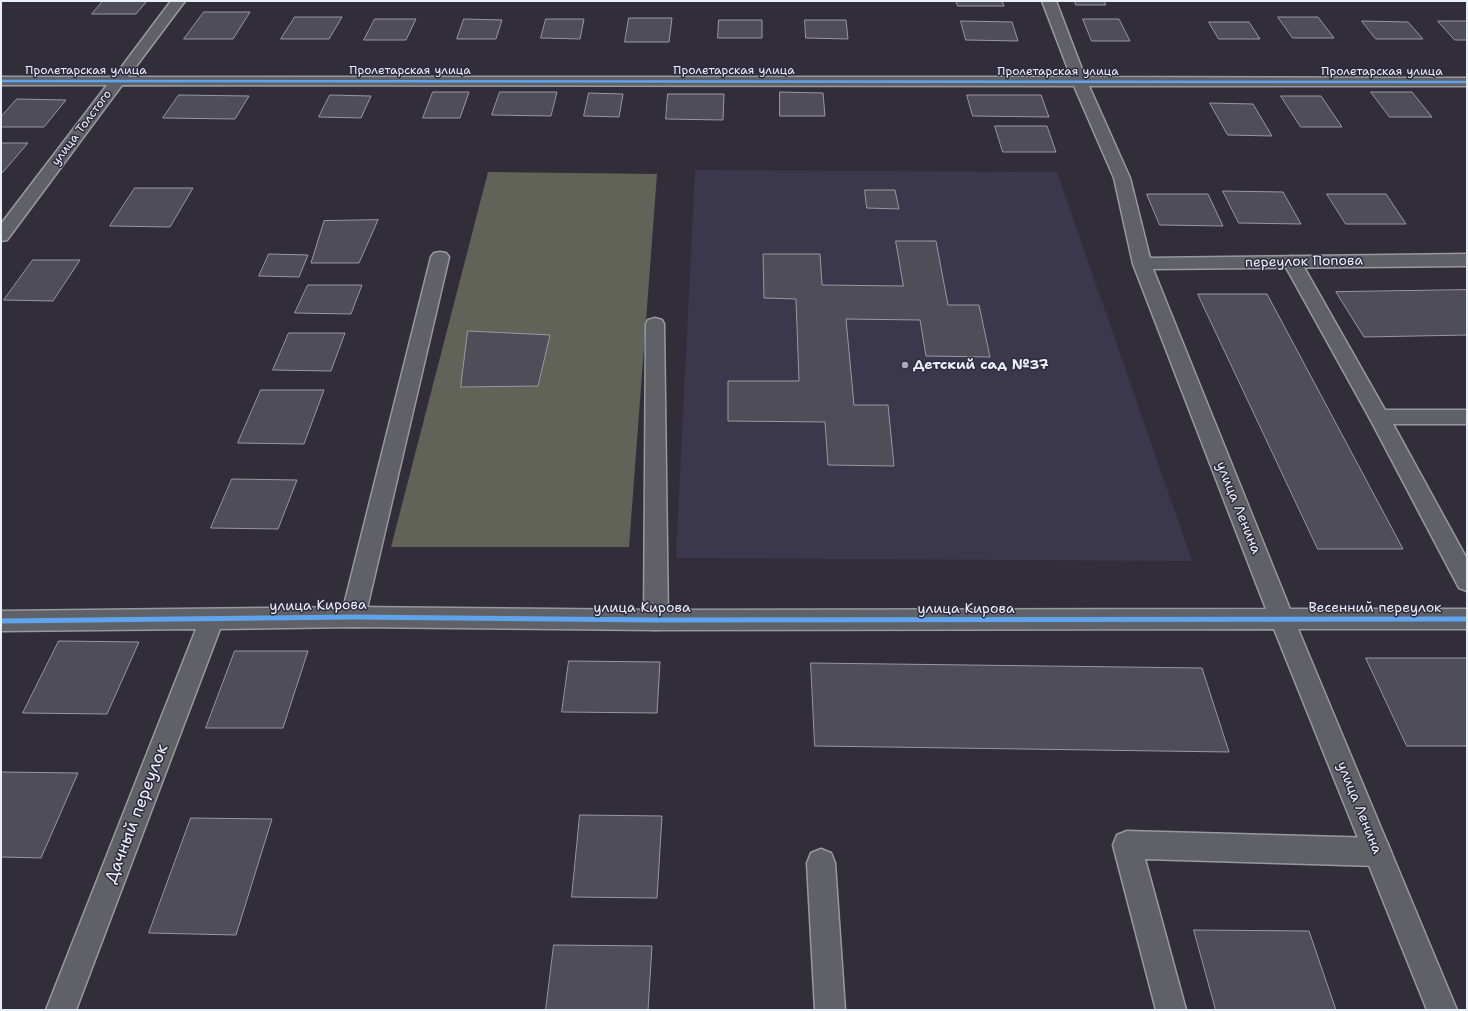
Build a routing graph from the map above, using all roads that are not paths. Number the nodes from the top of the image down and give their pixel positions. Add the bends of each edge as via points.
1 (178, 1) edge
2 (1049, 1) edge
3 (1, 80) edge
4 (118, 81) junction
5 (1080, 82) junction
6 (1467, 82) edge
7 (1, 236) edge
8 (440, 257) dead end
9 (1467, 260) edge
10 (1292, 262) junction
11 (1142, 264) junction
12 (655, 324) dead end
13 (1467, 416) edge
14 (1379, 417) junction
15 (1467, 582) edge
16 (353, 617) junction
17 (212, 619) junction
18 (1467, 619) edge
19 (656, 620) junction
20 (1282, 620) junction
21 (1, 621) edge
22 (1377, 852) junction
23 (820, 863) dead end
24 (61, 1010) edge
25 (830, 1010) edge
26 (1171, 1010) edge
27 (1442, 1010) edge

1 - 4 street, улица Толстого
2 - 5 street, улица Ленина
3 - 4 street, Пролетарская улица
4 - 5 street, Пролетарская улица
4 - 7 street, улица Толстого
5 - 6 street, Пролетарская улица
5 - 11 street, улица Ленина via 1122,178
8 - 16 street
9 - 10 street, переулок Попова
10 - 11 street, переулок Попова
10 - 14 street
11 - 20 street, улица Ленина
12 - 19 street
13 - 14 street
14 - 15 street
16 - 17 street, улица Кирова
16 - 19 street, улица Кирова
17 - 21 street, улица Кирова
17 - 24 street, Дачный переулок
18 - 20 street, Весенний переулок
19 - 20 street, улица Кирова
20 - 22 street, улица Ленина
22 - 26 street via 1127,845
22 - 27 street, улица Ленина
23 - 25 street

